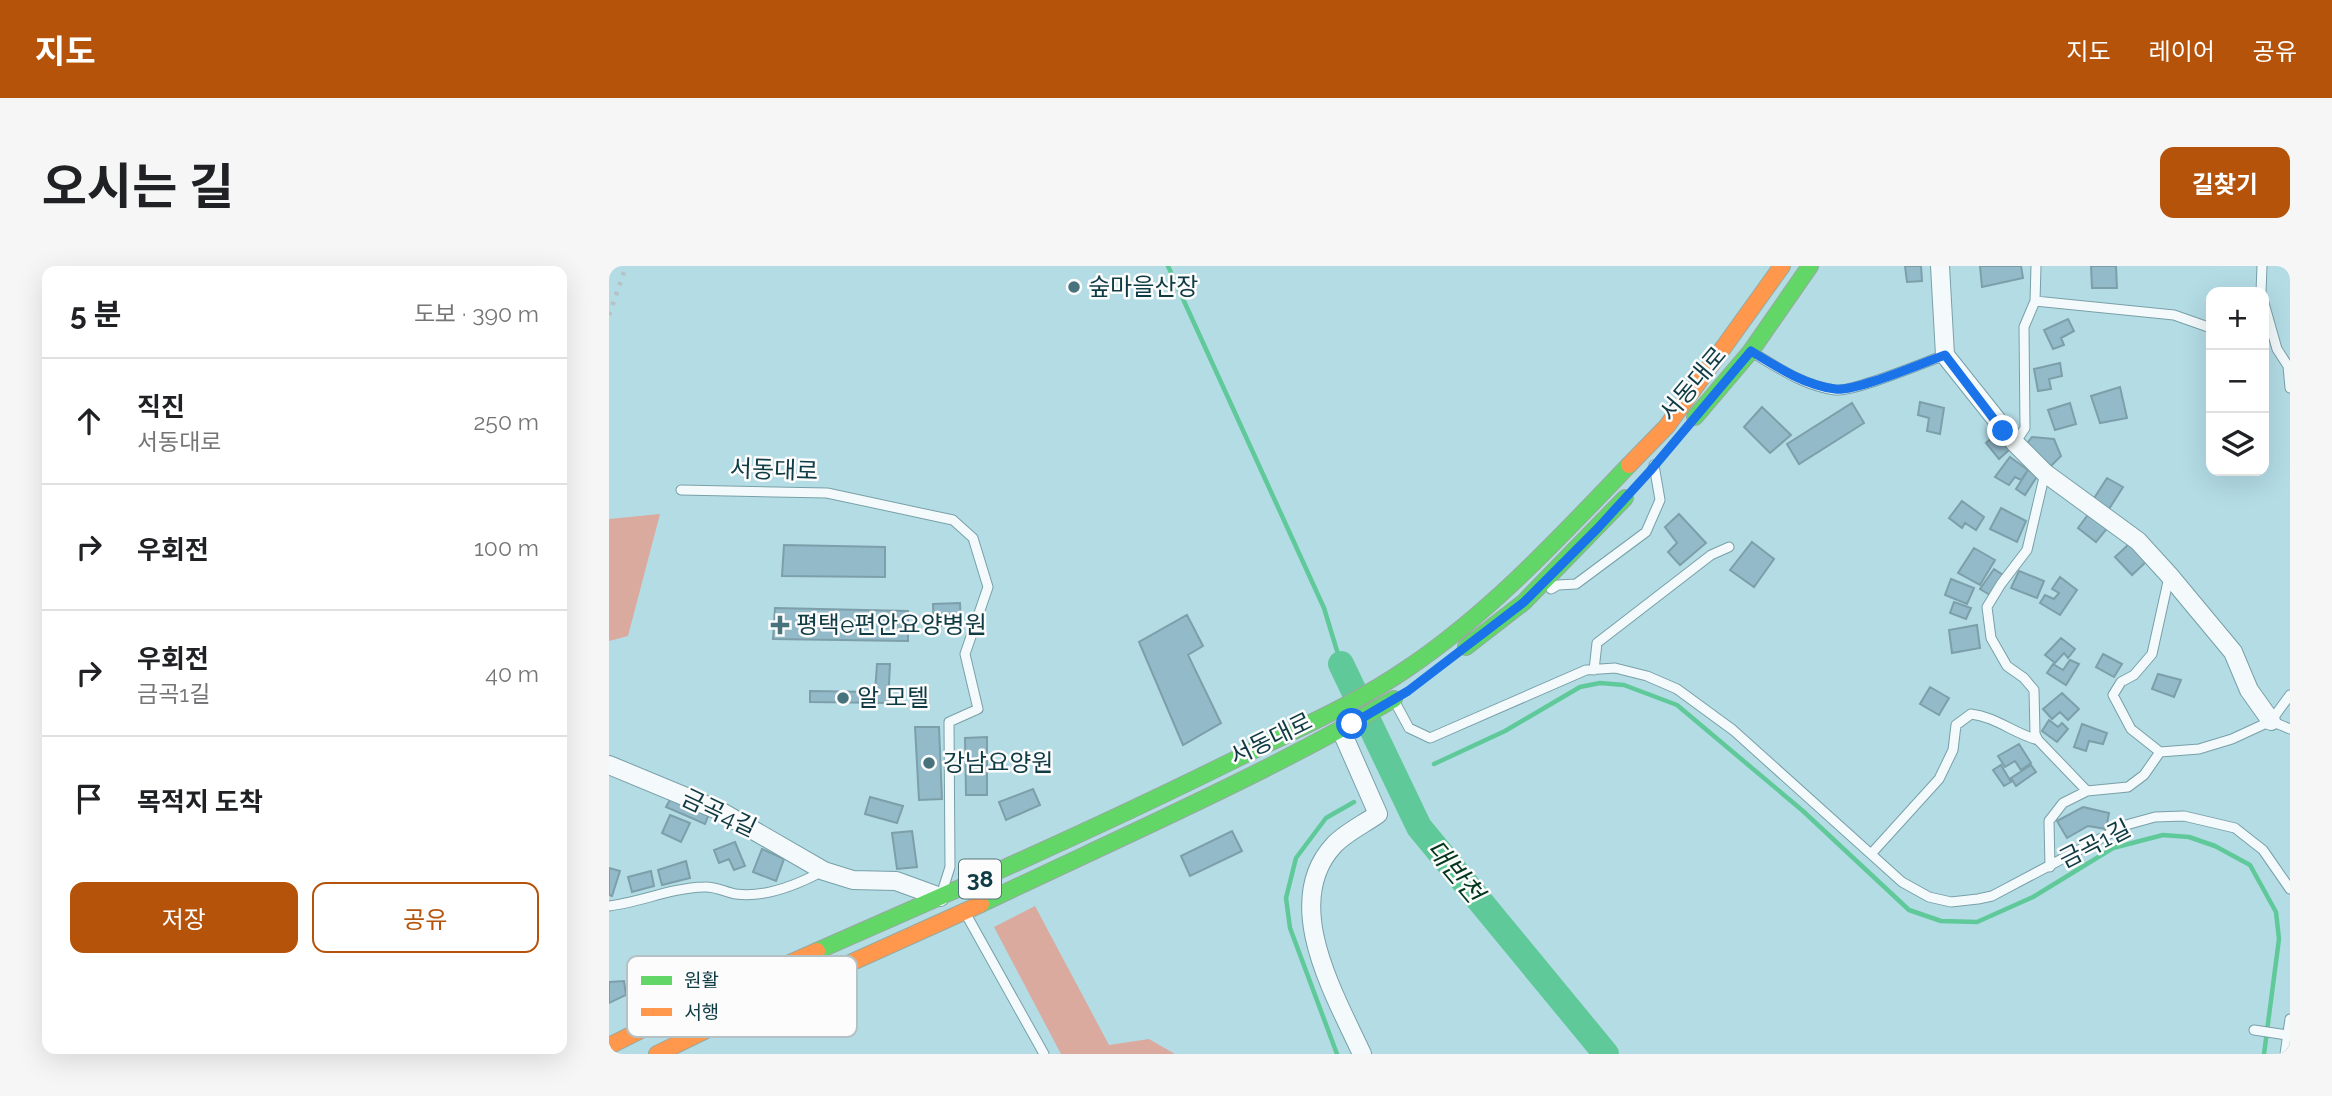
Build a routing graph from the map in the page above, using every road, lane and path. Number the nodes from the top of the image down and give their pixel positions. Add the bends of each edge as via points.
1 (1782, 266) edge
2 (1810, 266) edge
3 (1940, 266) edge
4 (2036, 266) edge
5 (2262, 266) edge
6 (2261, 287) edge
7 (2035, 301) junction
8 (2269, 321) edge
9 (2206, 326) edge
10 (2269, 346) edge
11 (2277, 349) junction
12 (1751, 351) junction
13 (1945, 355) junction
14 (2290, 388) edge
15 (2015, 443) junction
16 (1663, 455) junction
17 (2045, 473) junction
18 (681, 490) dead end
19 (1729, 547) dead end
20 (2169, 575) junction
21 (1524, 602) junction
22 (1459, 653) dead end
23 (1594, 670) junction
24 (1408, 691) dead end
25 (2290, 695) edge
26 (1388, 702) junction
27 (2271, 721) junction
28 (1346, 727) junction
29 (2290, 729) edge
30 (2038, 740) junction
31 (2160, 752) junction
32 (609, 765) edge
33 (2087, 791) junction
34 (1871, 854) junction
35 (2050, 867) junction
36 (824, 871) junction
37 (2290, 889) edge
38 (952, 904) junction
39 (609, 906) edge
40 (821, 956) edge
41 (852, 956) edge
42 (2290, 1019) edge
43 (2253, 1030) dead end
44 (2287, 1035) junction
45 (627, 1037) edge
46 (692, 1037) edge
47 (609, 1046) edge
48 (657, 1054) edge
49 (1044, 1054) edge
50 (1362, 1054) edge
51 (2285, 1054) edge

1 - 38 main road, 서동대로 / 38 via 1667,426 1525,573 1459,630 1407,669 1347,704
2 - 12 main road, 서동대로
3 - 13 street
4 - 7 lane
5 - 6 lane
7 - 9 lane via 2174,315
7 - 15 lane via 2024,327 2025,428
8 - 11 lane
10 - 11 lane
11 - 14 lane via 2288,366
12 - 13 lane via 1795,378 1837,390
12 - 16 main road, 서동대로
13 - 15 street
15 - 17 street
16 - 21 main road, 서동대로
16 - 21 lane via 1660,500 1646,532 1576,584 1558,585
17 - 20 street via 2138,541
17 - 30 lane via 2027,550 1987,607 1991,638 2007,666 2034,690
18 - 38 lane, 서동대로 via 827,494 953,520 974,538 988,587 965,654 978,709 949,722
19 - 23 lane via 1711,555 1597,643
20 - 27 street via 2233,652 2249,690
20 - 31 lane via 2151,654 2113,695 2131,729
21 - 22 main road, 서동대로
23 - 26 lane via 1546,686 1430,738 1409,728
23 - 34 lane via 1615,668 1677,689 1733,730
24 - 26 main road, 서동대로 / 38
25 - 27 lane
26 - 28 main road, 서동대로 / 38
27 - 29 lane
27 - 31 lane via 2199,749
28 - 38 main road, 서동대로 / 38
28 - 50 street via 1377,814 1335,845 1315,873 1310,909 1319,959
30 - 33 lane, 금곡1길
30 - 34 lane via 1987,716 1971,714 1956,725 1953,750 1939,779
31 - 33 lane, 금곡1길 via 2144,775 2127,787
32 - 36 street, 금곡4길 via 720,811
33 - 35 lane, 금곡1길 via 2063,803 2049,821
34 - 35 lane via 1902,882 1929,897 1951,902 1992,896
35 - 37 lane, 금곡1길 via 2126,825 2184,816 2235,828 2263,850
36 - 38 street, 금곡4길 via 853,880 896,881
36 - 39 lane via 799,885 757,894 707,886
38 - 40 main road, 서동대로 / 38
38 - 41 main road, 서동대로 / 38
38 - 49 lane
42 - 44 lane
43 - 44 lane
44 - 51 lane
45 - 47 main road, 서동대로 / 38
46 - 48 main road, 서동대로 / 38

